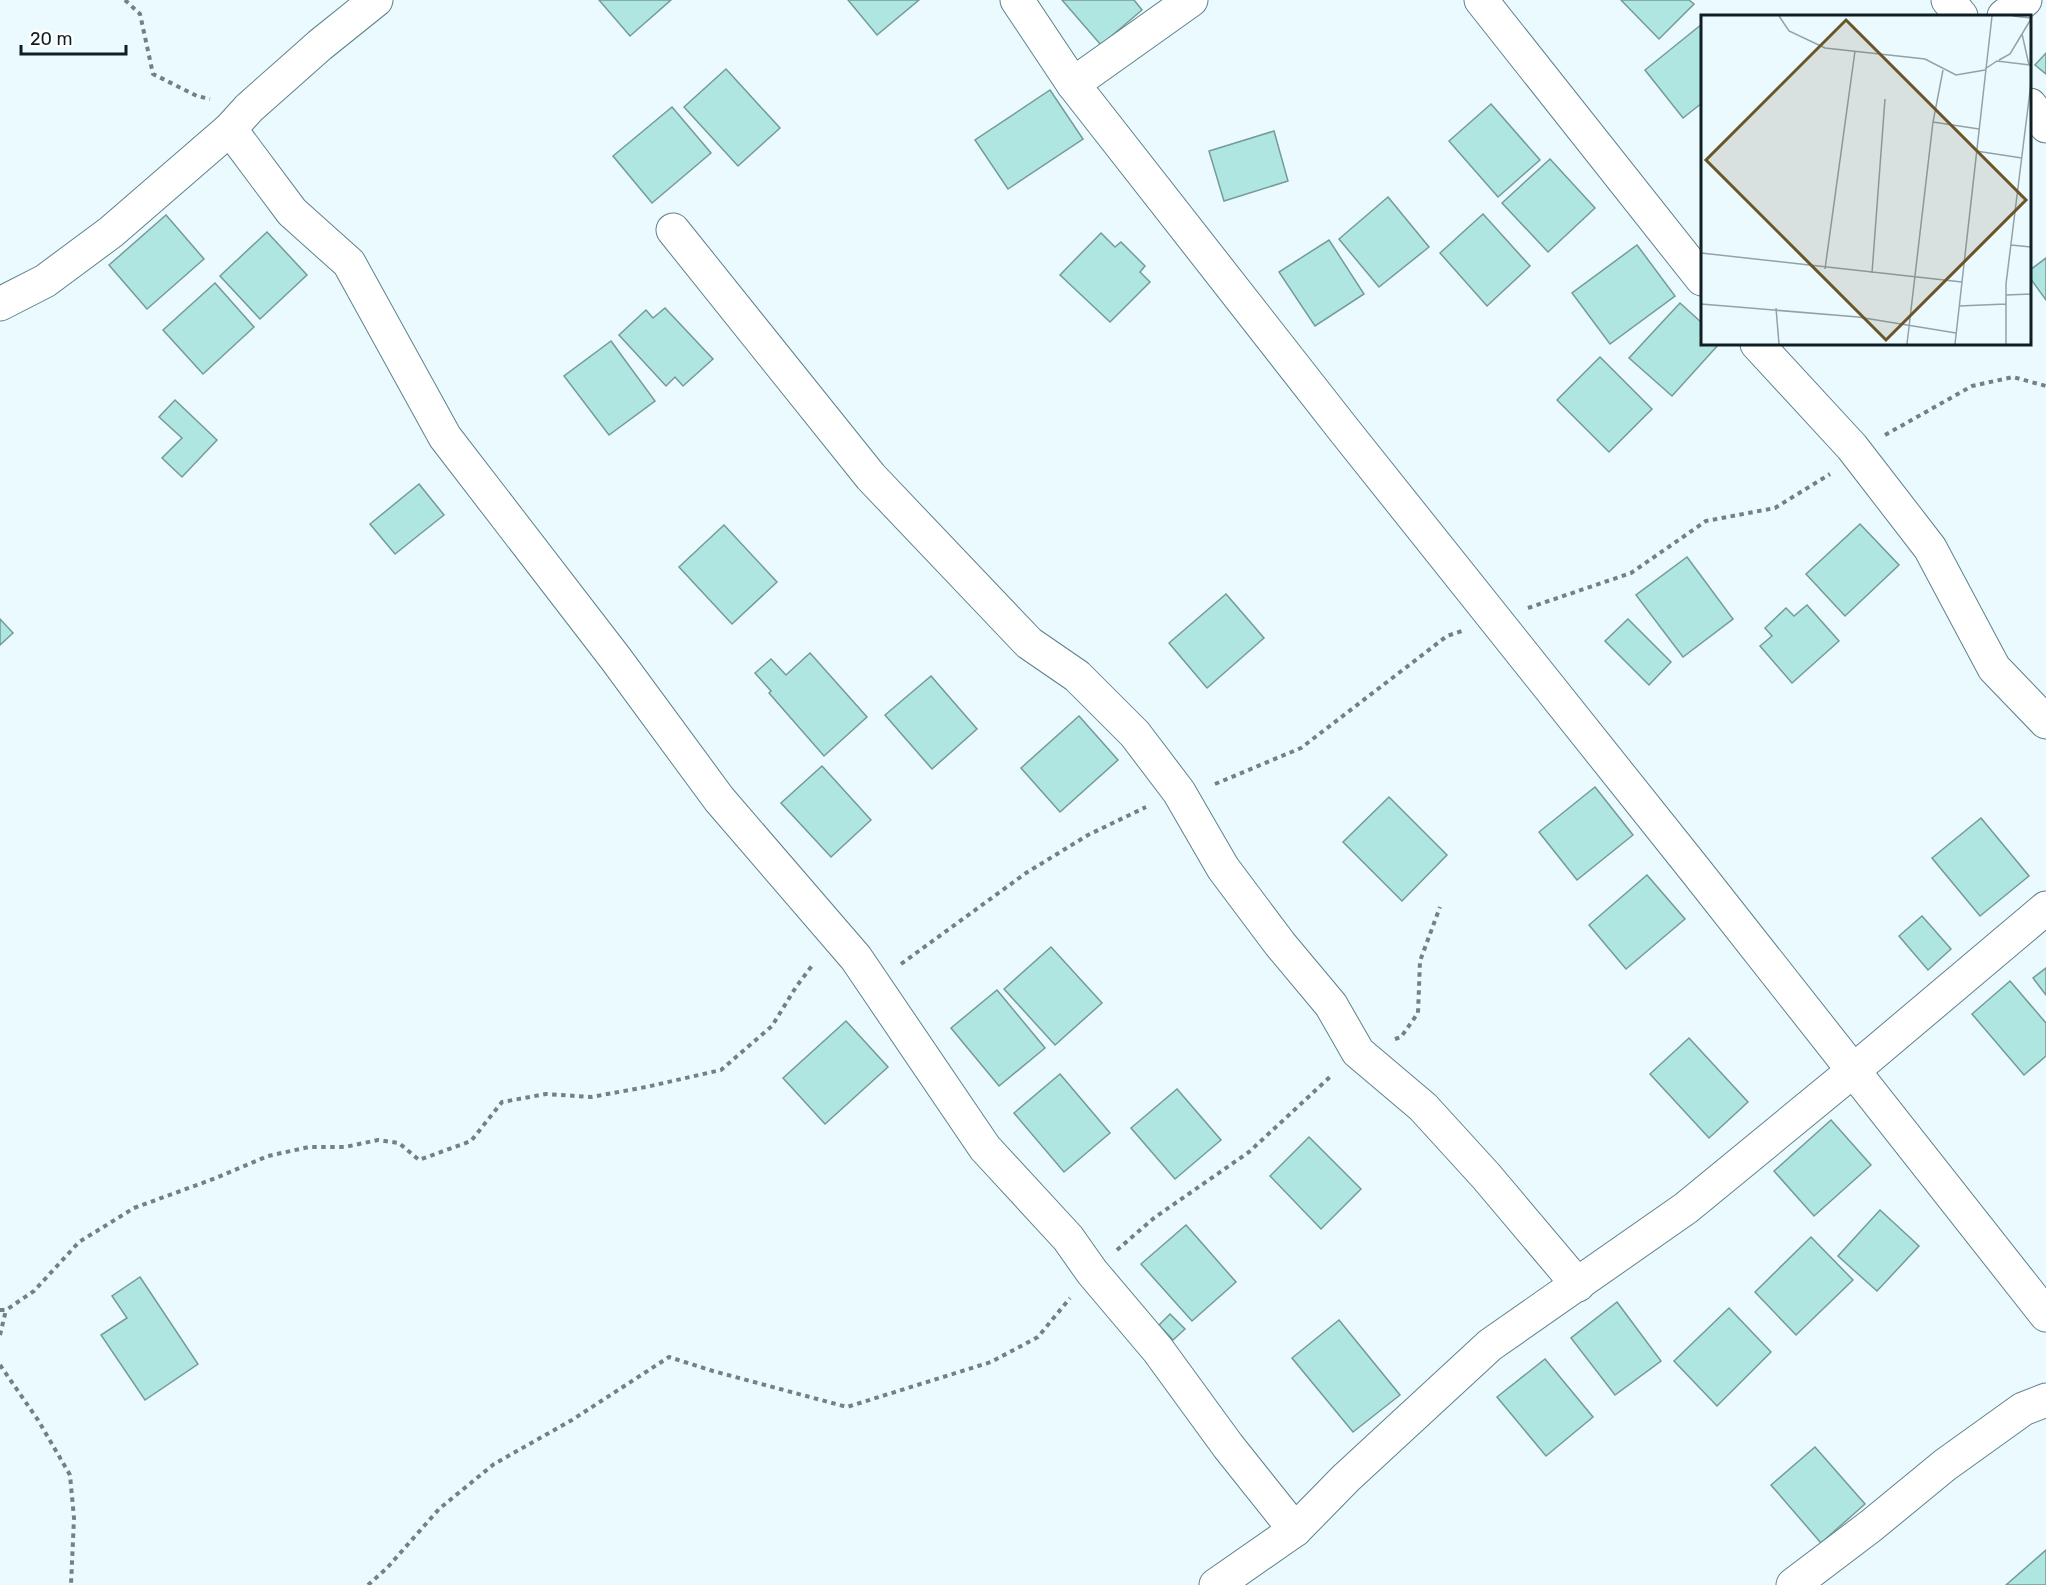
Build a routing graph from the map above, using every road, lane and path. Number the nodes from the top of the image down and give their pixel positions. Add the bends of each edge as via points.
1 (125, 0) edge
2 (376, 0) edge
3 (1017, 0) edge
4 (1191, 0) edge
5 (1948, 0) edge
6 (2025, 0) edge
7 (1486, 2) edge
8 (1960, 15) edge
9 (2005, 15) edge
10 (1073, 84) junction
11 (2031, 106) edge
12 (239, 119) junction
13 (2046, 126) edge
14 (673, 230) dead end
15 (1701, 278) edge
16 (0, 304) edge
17 (1759, 345) edge
18 (2046, 386) edge
19 (1859, 456) junction
20 (1495, 619) junction
21 (2046, 722) edge
22 (1179, 792) junction
23 (1440, 907) dead end
24 (2046, 908) edge
25 (856, 958) junction
26 (1358, 1052) junction
27 (1854, 1070) junction
28 (1092, 1272) junction
29 (1578, 1285) junction
30 (0, 1310) edge
31 (6, 1310) junction
32 (2046, 1315) edge
33 (0, 1335) edge
34 (0, 1365) edge
35 (2046, 1400) edge
36 (1294, 1530) junction
37 (71, 1585) edge
38 (369, 1585) edge
39 (1215, 1585) edge
40 (1793, 1585) edge

1 - 12 path via 140,14 153,74
2 - 12 street
3 - 10 street
4 - 10 street
5 - 8 street
6 - 9 street
7 - 15 street
10 - 20 street
11 - 13 street
12 - 16 street via 111,232 45,281
12 - 25 street via 292,212 349,263 445,436 719,799
14 - 22 street via 872,477 1029,643 1077,676 1135,734
17 - 19 street
18 - 19 path via 2013,376 1972,386 1888,432
19 - 20 path via 1775,508 1706,521 1631,573
19 - 21 street via 1929,548 1994,668
20 - 22 path via 1447,636 1301,748 1211,786
20 - 27 street
22 - 25 path via 1088,835 1026,873 902,964
22 - 26 street via 1223,868 1331,1005
23 - 26 path via 1420,961 1418,1012 1401,1037
24 - 27 street
25 - 28 street via 985,1148 1068,1238
25 - 31 path via 820,955 772,1026 721,1070 591,1097 546,1094 502,1102 471,1141 419,1160 399,1143 378,1140 345,1147 309,1147 268,1156 134,1208 79,1242 34,1291
26 - 28 path via 1250,1152 1154,1218
26 - 29 street via 1431,1116
27 - 29 street via 1686,1208
27 - 32 street
28 - 36 street via 1158,1350
28 - 38 path via 1038,1337 991,1362 847,1407 669,1358 494,1464 439,1509
29 - 36 street via 1490,1345
30 - 31 path
31 - 33 path
34 - 37 path via 70,1474 75,1518
35 - 40 street via 2023,1409 1945,1464
36 - 39 street

